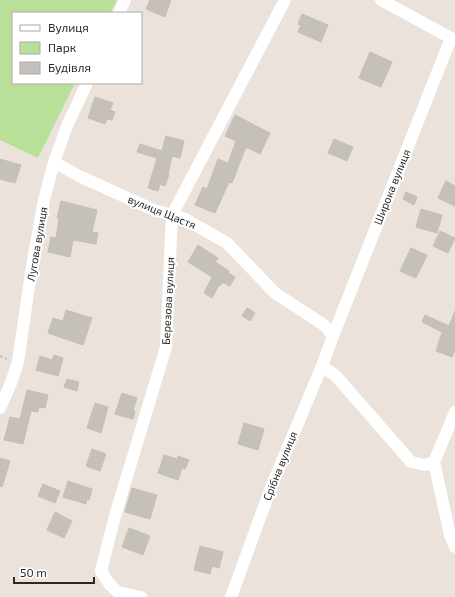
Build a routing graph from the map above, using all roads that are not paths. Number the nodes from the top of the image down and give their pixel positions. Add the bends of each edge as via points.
1 (125, 0) edge
2 (285, 0) edge
3 (381, 0) edge
4 (119, 12) edge
5 (453, 39) edge
6 (87, 84) edge
7 (54, 162) junction
8 (172, 215) junction
9 (333, 336) junction
10 (322, 366) junction
11 (0, 408) edge
12 (455, 412) edge
13 (434, 462) junction
14 (455, 547) edge
15 (141, 597) edge
16 (231, 597) edge

1 - 4 street
2 - 8 street, Березова вулиця
3 - 5 street
5 - 9 street, Широка вулиця
6 - 7 street, Лугова вулиця
7 - 8 street, вулиця Щастя via 154,210
7 - 11 street, Лугова вулиця via 44,200 18,362
8 - 9 street, вулиця Щастя via 185,219 227,243 275,293 324,325
8 - 15 street, Березова вулиця via 166,347 115,516 101,572 118,592
9 - 10 street, Срібна вулиця
10 - 13 street via 336,376 411,462 425,465
10 - 16 street, Срібна вулиця via 272,485
12 - 13 street
13 - 14 street

